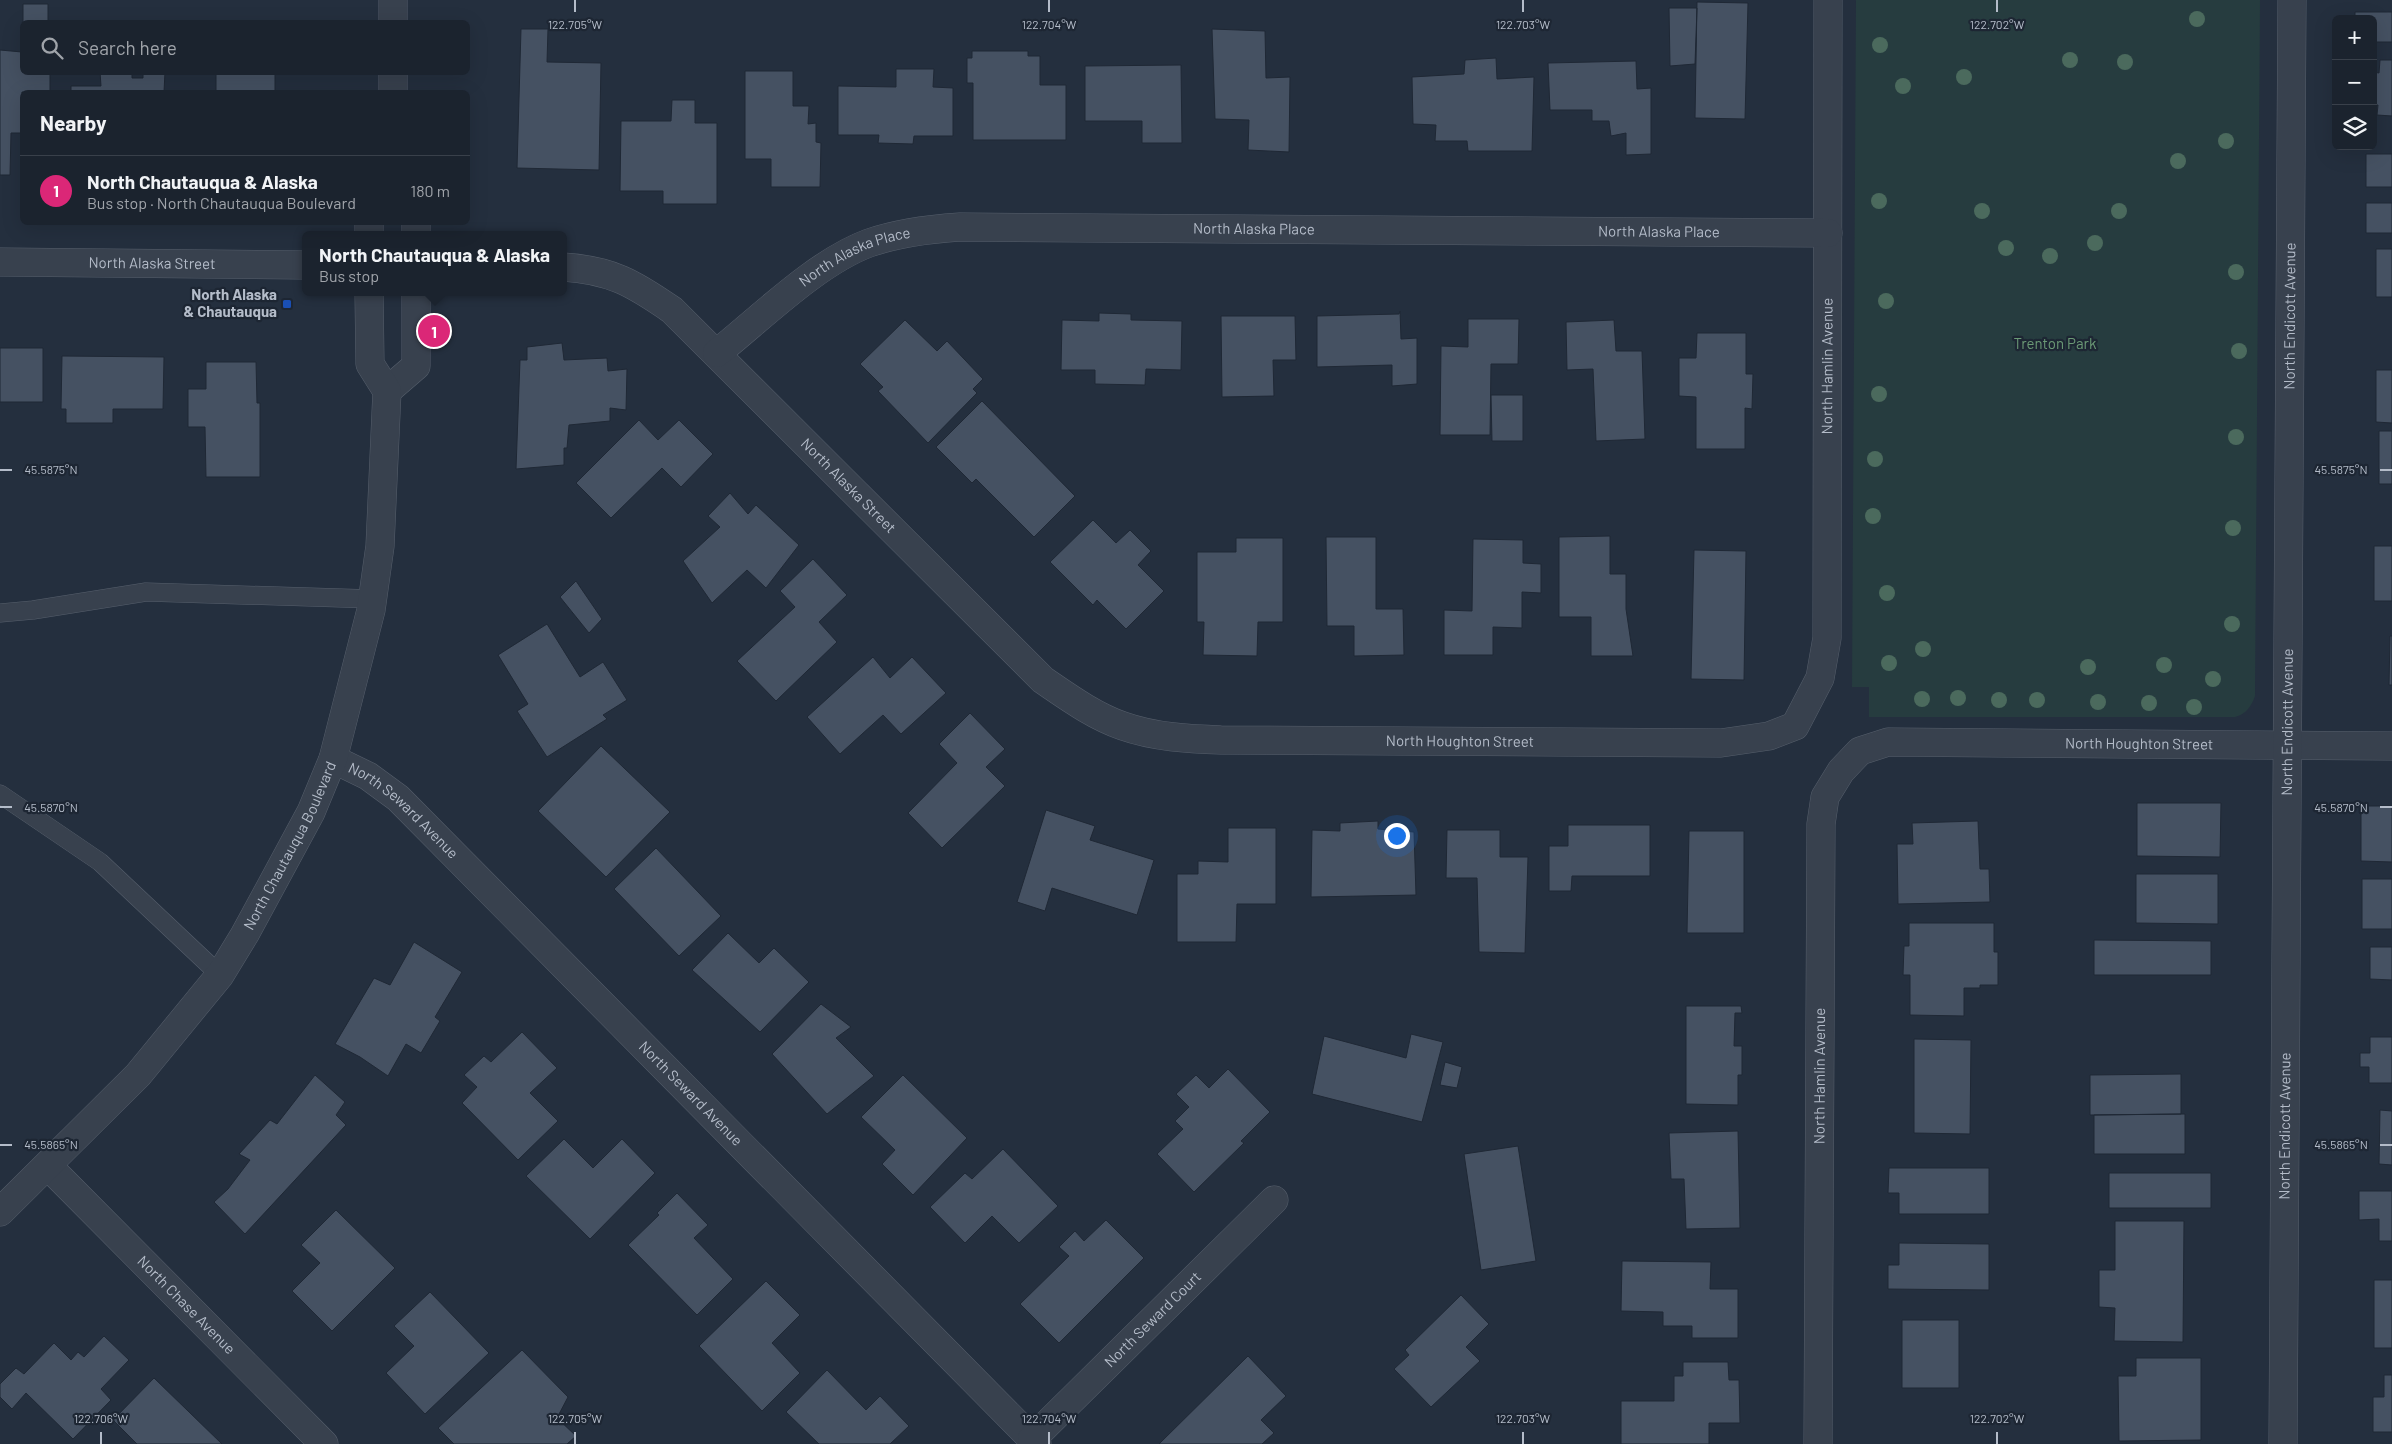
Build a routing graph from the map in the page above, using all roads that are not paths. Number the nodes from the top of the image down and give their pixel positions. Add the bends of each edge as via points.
1 (393, 0) edge
2 (1828, 0) edge
3 (2292, 0) edge
4 (393, 20) edge
5 (393, 75) edge
6 (393, 90) edge
7 (1828, 233) junction
8 (0, 262) edge
9 (302, 264) edge
10 (567, 267) edge
11 (369, 296) edge
12 (416, 296) edge
13 (717, 354) junction
14 (387, 391) junction
15 (373, 599) junction
16 (0, 613) edge
17 (1123, 726) joint
18 (1795, 726) joint
19 (1888, 742) joint
20 (2285, 746) junction
21 (2392, 746) edge
22 (332, 759) junction
23 (0, 794) edge
24 (220, 975) junction
25 (48, 1166) junction
26 (1274, 1200) dead end
27 (0, 1212) edge
28 (1034, 1442) edge
29 (324, 1444) edge
30 (1818, 1444) edge
31 (2283, 1444) edge

1 - 4 street
2 - 7 street, North Hamlin Avenue
3 - 20 street, North Endicott Avenue
5 - 6 street
7 - 13 street, North Alaska Place via 960,226 918,231 869,243 833,262
7 - 18 street, North Hamlin Avenue via 1827,638 1820,678
8 - 9 street, North Alaska Street
10 - 13 street, North Alaska Street via 590,268 615,275 644,291 672,310
11 - 14 street via 370,364
12 - 14 street via 416,366
13 - 17 street, North Alaska Street via 1043,680 1084,707
14 - 15 street, North Chautauqua Boulevard via 380,546
15 - 16 lane via 146,592
15 - 22 street, North Chautauqua Boulevard
17 - 18 street, North Houghton Street via 1181,738 1221,740 1721,743 1769,736
19 - 20 street, North Houghton Street
19 - 30 street, North Hamlin Avenue via 1860,751 1841,772 1824,797 1821,824
20 - 21 street, North Houghton Street
20 - 31 street, North Endicott Avenue
22 - 24 street, North Chautauqua Boulevard via 311,812
22 - 28 street, North Seward Avenue via 368,776 398,798
23 - 24 lane via 100,862
24 - 25 street, North Chautauqua Boulevard via 138,1075
25 - 27 street, North Chautauqua Boulevard
25 - 29 street, North Chase Avenue
26 - 28 street, North Seward Court

